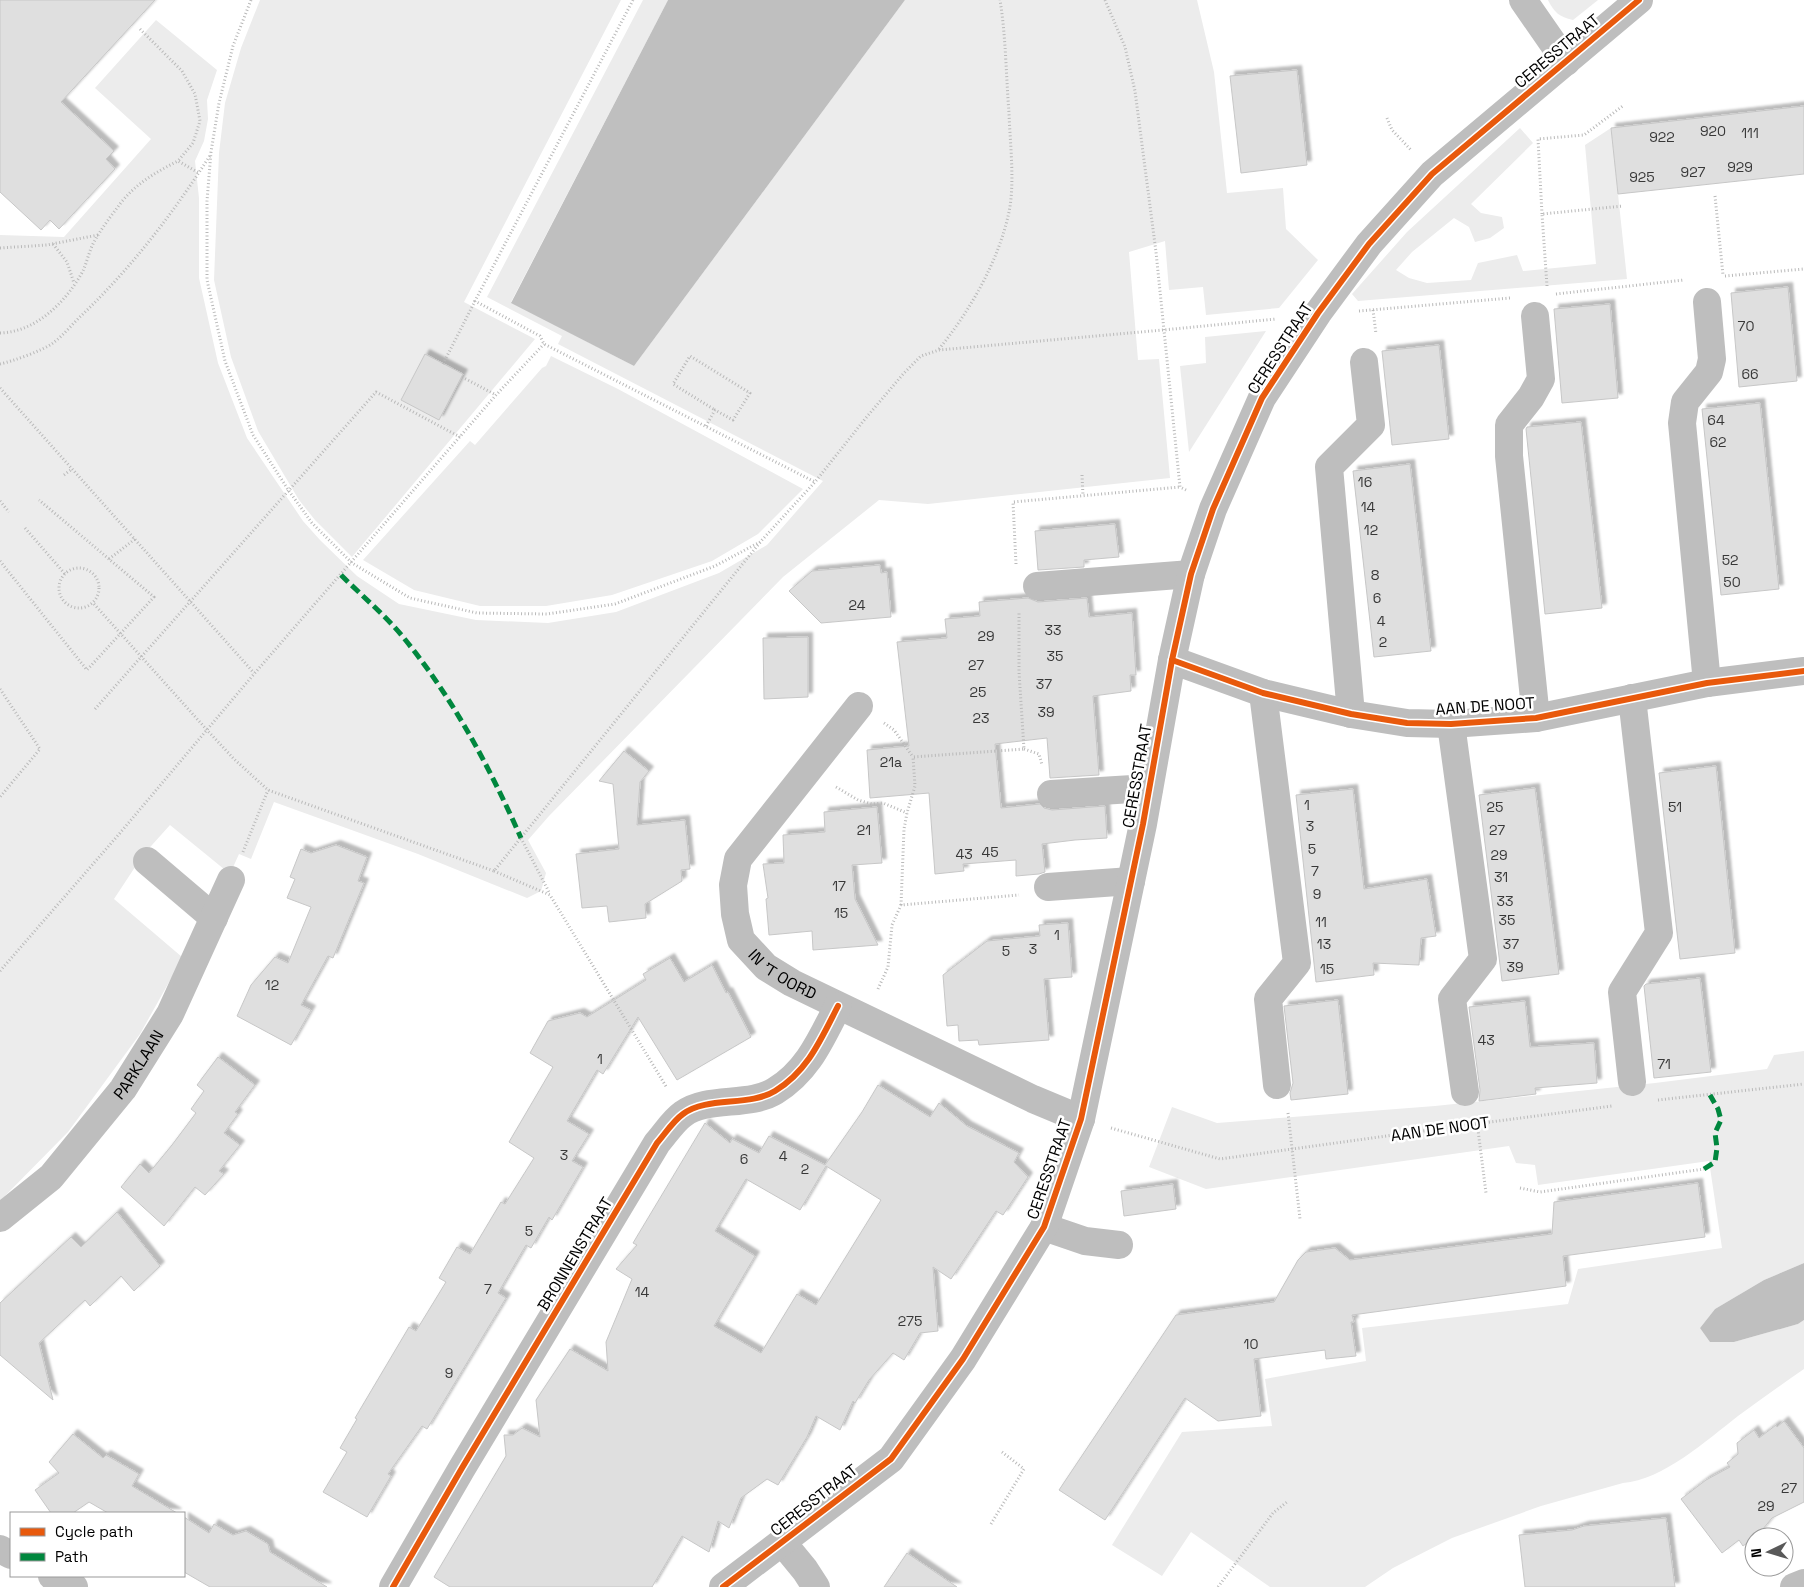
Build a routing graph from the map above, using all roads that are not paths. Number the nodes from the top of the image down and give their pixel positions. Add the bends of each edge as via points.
1 (1523, 0) edge
2 (1638, 0) edge
3 (1566, 62) junction
4 (1707, 302) road end
5 (1527, 307) road end
6 (1364, 362) dead end
7 (1191, 574) junction
8 (1037, 586) dead end
9 (1172, 660) junction
10 (1804, 671) edge
11 (1707, 683) junction
12 (1263, 693) junction
13 (1632, 698) junction
14 (859, 706) dead end
15 (1351, 714) junction
16 (1536, 718) junction
17 (1451, 724) junction
18 (1149, 788) junction
19 (1051, 794) dead end
20 (147, 861) dead end
21 (231, 880) road end
22 (1131, 880) junction
23 (1048, 887) road end
24 (214, 918) junction
25 (838, 1006) junction
26 (1632, 1082) dead end
27 (1277, 1086) dead end
28 (1465, 1092) dead end
29 (1081, 1119) junction
30 (0, 1218) edge
31 (1044, 1227) junction
32 (1119, 1245) dead end
33 (782, 1542) junction
34 (54, 1577) edge
35 (1804, 1583) edge
36 (74, 1587) edge
37 (393, 1587) edge
38 (724, 1587) edge
39 (816, 1587) edge
40 (1794, 1587) edge

1 - 3 street
2 - 3 street, CERESSTRAAT
3 - 7 street, CERESSTRAAT via 1432,174 1369,244 1262,398 1213,508
4 - 11 street via 1712,359 1709,372 1685,402 1682,423
5 - 16 street, AAN DE NOOT via 1541,379 1509,425 1509,456
6 - 15 street via 1371,425 1329,467
7 - 8 street
7 - 9 street, CERESSTRAAT
9 - 12 street, AAN DE NOOT
9 - 18 street, CERESSTRAAT
10 - 11 street, AAN DE NOOT
11 - 13 street, AAN DE NOOT
12 - 15 street, AAN DE NOOT
12 - 27 street via 1297,963 1268,999
13 - 16 street, AAN DE NOOT
13 - 26 street via 1659,933 1622,992
14 - 25 street, IN 'T OORD via 738,859 733,885 741,940 766,967
15 - 17 street, AAN DE NOOT via 1407,724
16 - 17 street, AAN DE NOOT
17 - 28 street, AAN DE NOOT via 1483,959 1452,998
18 - 19 street
18 - 22 street, CERESSTRAAT
20 - 24 street
21 - 24 street, PARKLAAN
22 - 23 street
22 - 29 street, CERESSTRAAT
24 - 30 street, PARKLAAN via 170,1014 123,1089 51,1177
25 - 29 street, IN 'T OORD
25 - 37 street, BRONNENSTRAAT via 812,1056 792,1079 773,1092 699,1107 682,1114 657,1143
29 - 31 street, CERESSTRAAT
31 - 32 street via 1085,1241
31 - 33 street, CERESSTRAAT via 963,1359 890,1458
33 - 38 street, CERESSTRAAT
33 - 39 street
34 - 36 street
35 - 40 street

